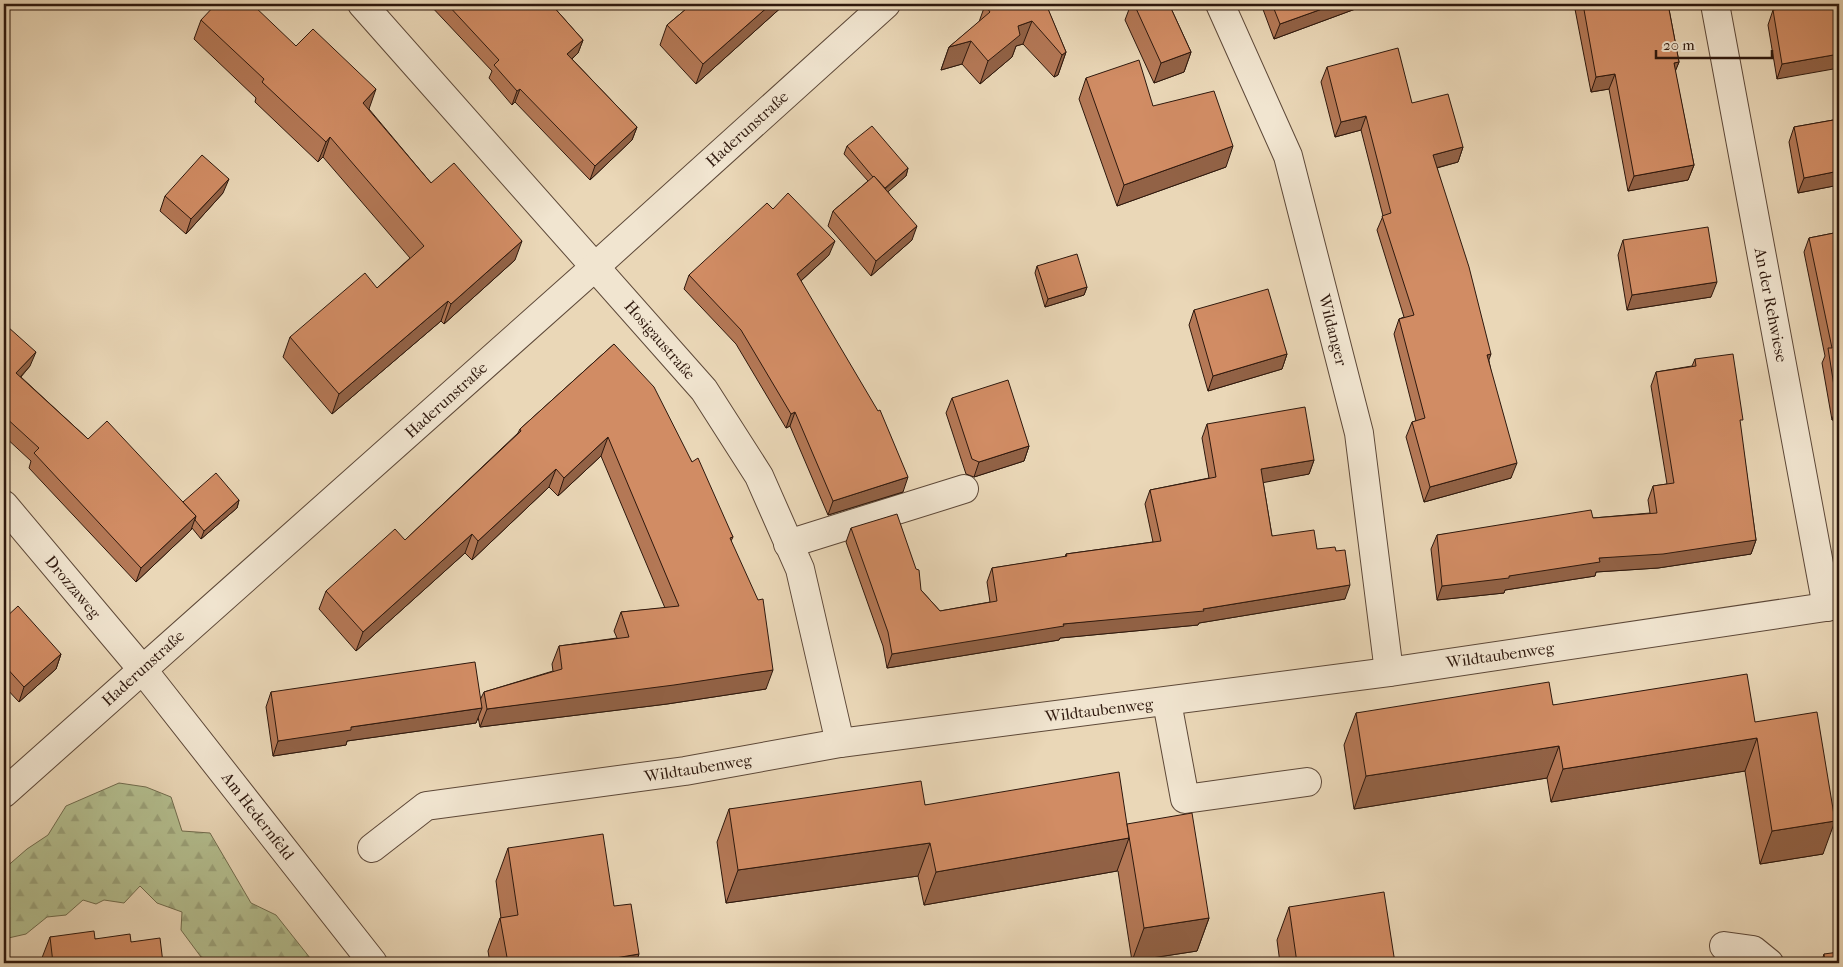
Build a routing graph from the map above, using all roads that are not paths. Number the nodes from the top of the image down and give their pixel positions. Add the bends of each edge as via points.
1 (362, 4) edge
2 (886, 4) edge
3 (1220, 4) edge
4 (1715, 4) edge
5 (596, 266) junction
6 (964, 489) dead end
7 (4, 505) edge
8 (788, 544) junction
9 (1833, 606) edge
10 (142, 669) junction
11 (1389, 672) junction
12 (1167, 702) junction
13 (840, 743) junction
14 (1307, 782) dead end
15 (4, 793) edge
16 (372, 848) dead end
17 (1724, 946) dead end
18 (373, 963) edge
19 (1769, 963) edge

1 - 5 street, Hosigaustraße
2 - 5 street, Haderunstraße
3 - 11 street, Wildanger via 1288,156 1359,433
4 - 9 street, An der Rehwiese
5 - 8 street, Hosigaustraße via 704,390 758,476
5 - 10 street, Haderunstraße
6 - 8 street
7 - 10 street, Drozzaweg
8 - 13 street, Hosigaustraße via 800,569
9 - 11 street, Wildtaubenweg
10 - 15 street, Haderunstraße
10 - 18 street, Am Hedernfeld
11 - 12 street, Wildtaubenweg
12 - 13 street, Wildtaubenweg
12 - 14 street via 1185,799
13 - 16 street, Wildtaubenweg via 685,771 426,806
17 - 19 street via 1753,950

